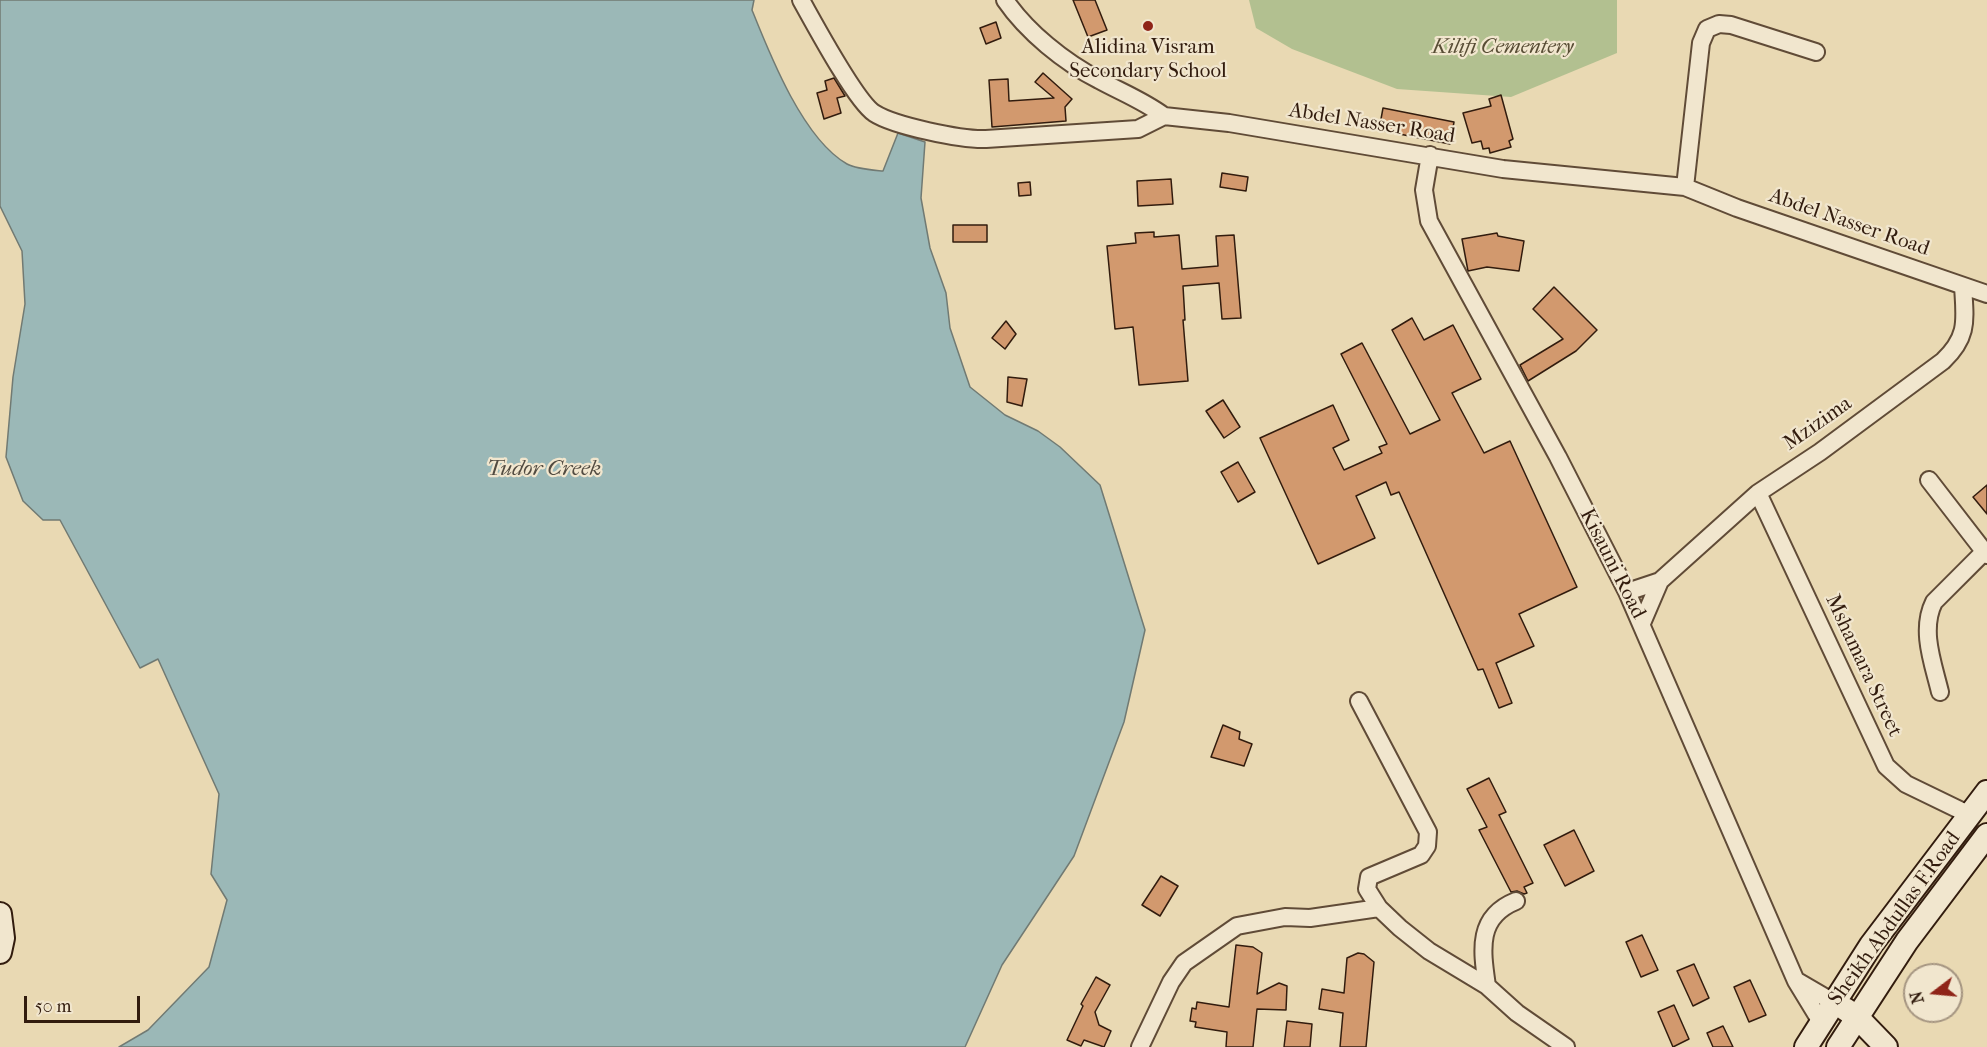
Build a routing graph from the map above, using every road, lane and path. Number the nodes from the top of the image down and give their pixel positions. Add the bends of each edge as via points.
1 (801, 0) edge
2 (1005, 0) edge
3 (1816, 52) dead end
4 (1164, 116) junction
5 (1430, 155) junction
6 (1685, 187) junction
7 (1963, 286) junction
8 (1987, 294) edge
9 (1929, 480) dead end
10 (1758, 493) junction
11 (1986, 553) edge
12 (1660, 581) junction
13 (1627, 592) junction
14 (1642, 623) junction
15 (1940, 692) dead end
16 (1359, 701) dead end
17 (1987, 792) edge
18 (1972, 816) junction
19 (1987, 835) edge
20 (1516, 901) dead end
21 (1379, 908) junction
22 (0, 914) edge
23 (0, 952) edge
24 (1797, 981) junction
25 (1487, 986) junction
26 (1833, 1002) junction
27 (1857, 1017) junction
28 (1821, 1022) junction
29 (1841, 1043) edge
30 (1140, 1047) edge
31 (1566, 1047) edge
32 (1806, 1047) edge
33 (1879, 1047) edge
34 (1886, 1047) edge

1 - 4 street via 865,105 886,119 971,140 1138,129
2 - 4 street via 1059,53 1098,80
3 - 6 street via 1731,25 1707,29 1701,43
4 - 5 street, Abdel Nasser Road
5 - 6 street, Abdel Nasser Road via 1503,169
5 - 13 street, Kisauni Road via 1424,190 1429,221
6 - 7 street, Abdel Nasser Road
7 - 8 street, Abdel Nasser Road
7 - 10 street, Mzizima via 1965,325 1958,347 1820,452
9 - 11 street
10 - 12 street, Mzizima
10 - 18 street, Mshamara Street via 1886,766 1906,784
11 - 15 street via 1931,609 1927,630
12 - 13 street
12 - 14 street
13 - 14 street, Kisauni Road
14 - 24 street, Kisauni Road
16 - 21 street via 1428,832 1427,846 1421,855 1369,877 1367,889
17 - 18 main road, Sheikh Abdullas F.Road
18 - 26 main road, Sheikh Abdullas F.Road via 1871,945
19 - 27 main road, Sheikh Abdullas F.Road via 1907,941
20 - 25 street via 1500,909 1487,928 1482,950
21 - 25 street via 1429,951
21 - 30 street via 1310,918 1276,918 1237,926 1184,963
22 - 23 main road
24 - 26 street
24 - 28 street, Kisauni Road
25 - 31 street via 1517,1013
26 - 27 main road
26 - 28 main road, Sheikh Abdullas F.Road
27 - 29 main road, Sheikh Abdullas F.Road
27 - 34 main road
28 - 29 main road
28 - 32 main road, Sheikh Abdullas F.Road
29 - 33 main road

